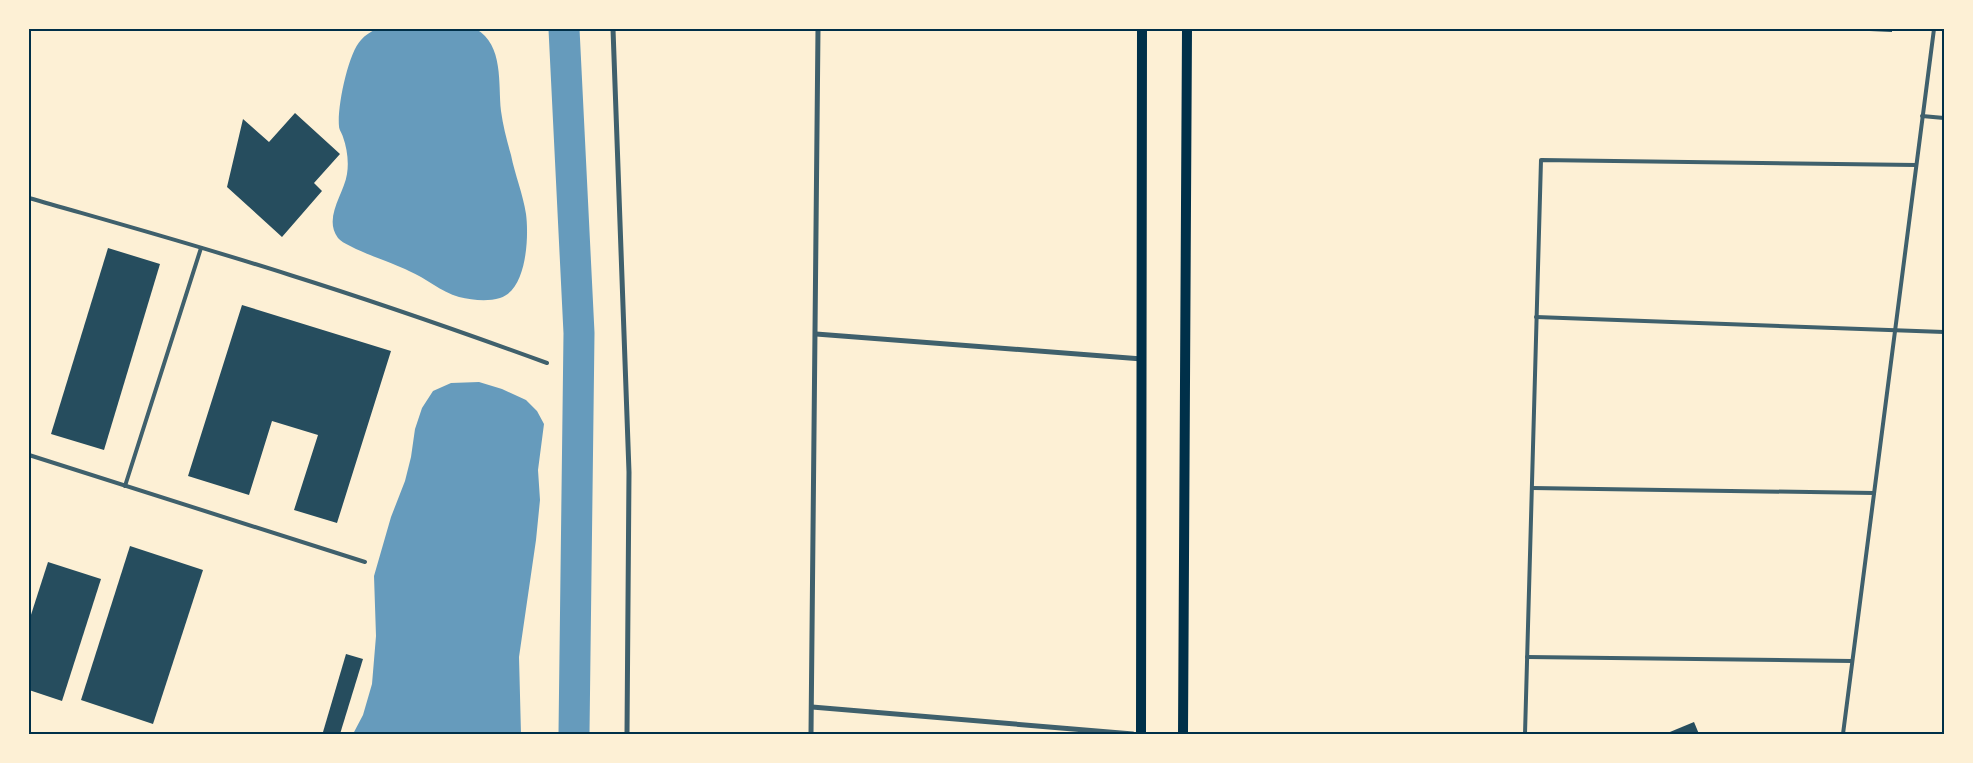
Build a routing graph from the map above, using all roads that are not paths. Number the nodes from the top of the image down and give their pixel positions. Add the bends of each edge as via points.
1 (613, 29) edge
2 (818, 29) edge
3 (1142, 29) edge
4 (1187, 29) edge
5 (1934, 29) edge
6 (1922, 116) junction
7 (1944, 118) edge
8 (1916, 165) junction
9 (29, 198) edge
10 (201, 248) junction
11 (1536, 317) junction
12 (1895, 330) junction
13 (1944, 332) edge
14 (816, 334) junction
15 (1142, 359) junction
16 (547, 363) dead end
17 (29, 455) edge
18 (125, 486) junction
19 (1532, 488) junction
20 (1874, 493) junction
21 (365, 562) dead end
22 (1527, 657) junction
23 (1852, 662) junction
24 (812, 706) junction
25 (627, 734) edge
26 (811, 734) edge
27 (1133, 734) edge
28 (1141, 734) edge
29 (1184, 734) edge
30 (1525, 734) edge
31 (1843, 734) edge

1 - 25 street via 629,472
2 - 14 street
3 - 15 main road
4 - 29 main road
5 - 6 lane
6 - 7 lane
6 - 8 lane
8 - 11 lane via 1541,160
8 - 12 lane
9 - 10 lane
10 - 16 lane via 410,314
10 - 18 lane
11 - 12 lane
11 - 19 lane
12 - 13 lane
12 - 20 lane
14 - 15 street
14 - 24 street
15 - 28 main road
17 - 18 lane
18 - 21 lane
19 - 20 lane
19 - 22 lane
20 - 23 lane
22 - 23 lane
22 - 30 lane
23 - 31 lane
24 - 26 street
24 - 27 street

